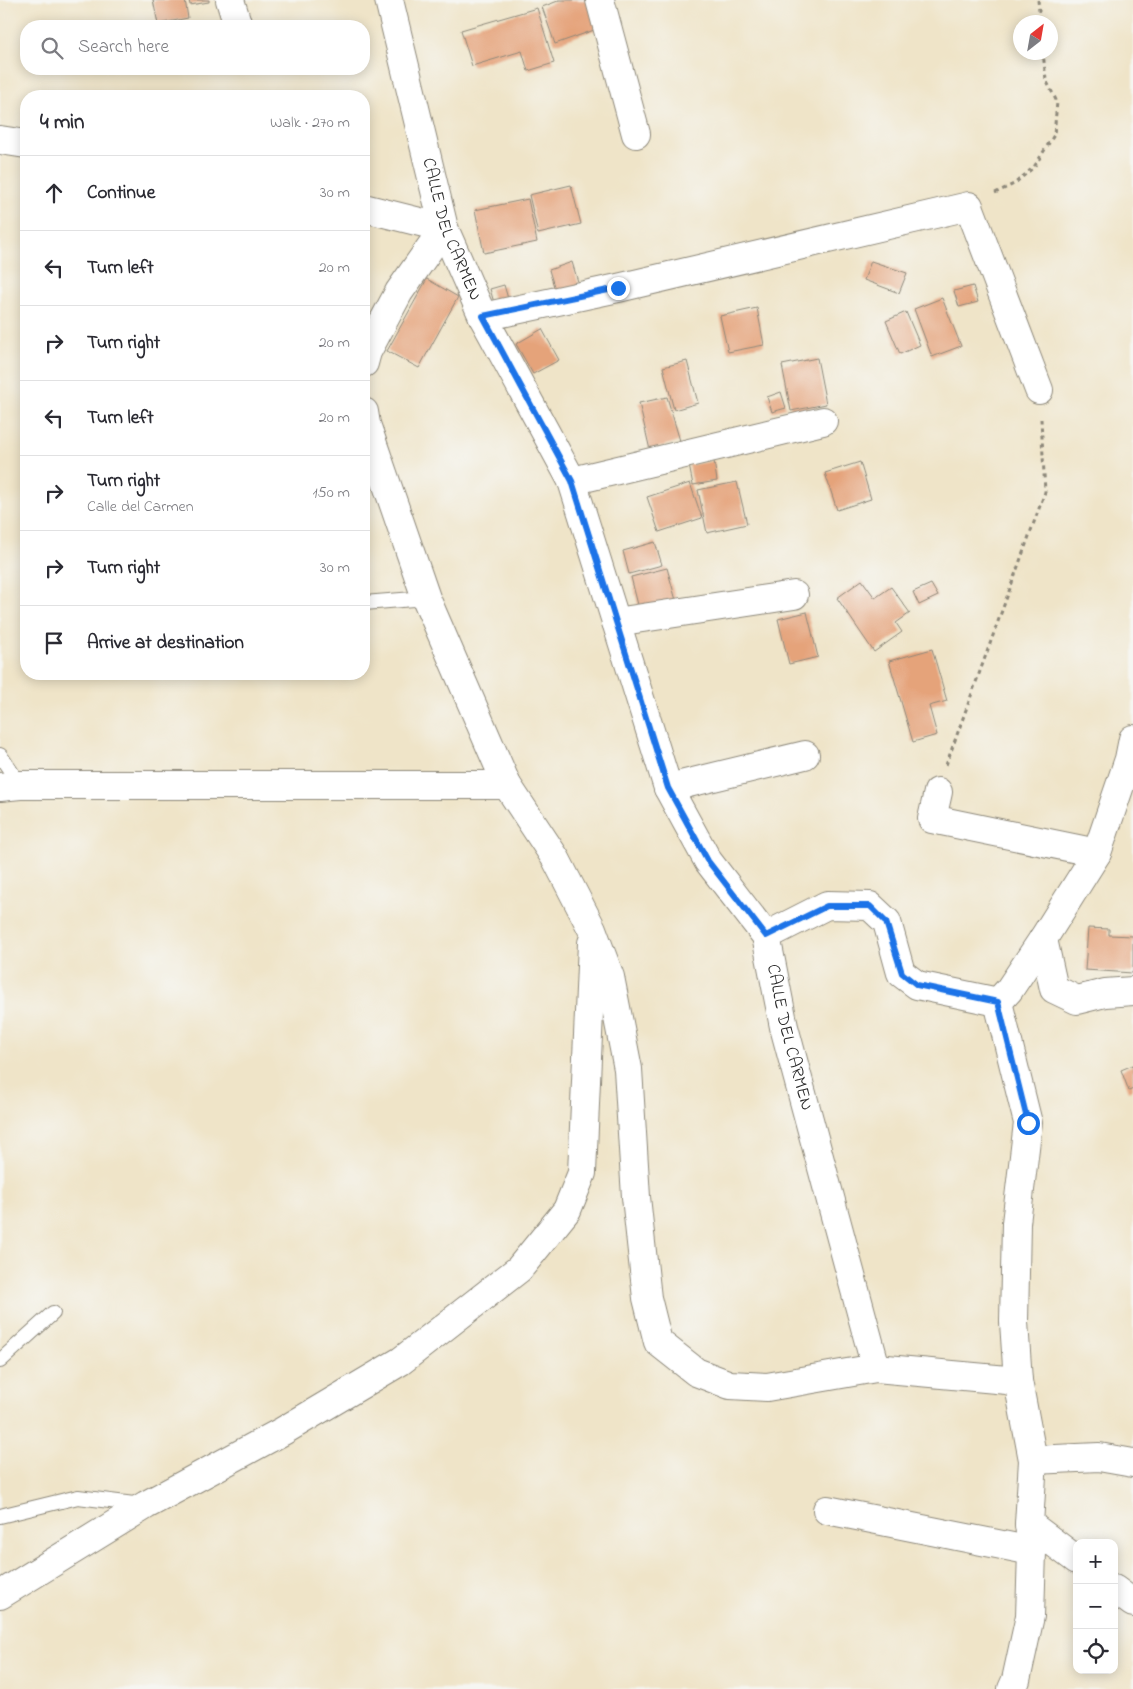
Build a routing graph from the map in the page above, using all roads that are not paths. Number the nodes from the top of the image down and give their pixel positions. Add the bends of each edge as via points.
1 (230, 0) edge
2 (389, 0) edge
3 (600, 0) edge
4 (236, 20) edge
5 (636, 134) dead end
6 (0, 140) edge
7 (20, 143) edge
8 (370, 210) edge
9 (444, 228) junction
10 (483, 316) junction
11 (370, 346) edge
12 (1039, 390) road end
13 (823, 421) dead end
14 (370, 436) edge
15 (572, 481) junction
16 (794, 595) dead end
17 (426, 598) junction
18 (370, 603) edge
19 (616, 622) junction
20 (1133, 739) edge
21 (0, 755) edge
22 (804, 755) dead end
23 (507, 785) junction
24 (10, 786) edge
25 (668, 788) junction
26 (938, 792) road end
27 (1097, 853) junction
28 (592, 929) junction
29 (766, 936) junction
30 (1043, 939) junction
31 (1133, 991) edge
32 (998, 1002) junction
33 (53, 1313) dead end
34 (0, 1361) edge
35 (876, 1368) junction
36 (1018, 1381) junction
37 (1033, 1460) junction
38 (1133, 1463) edge
39 (146, 1505) junction
40 (827, 1510) dead end
41 (0, 1516) edge
42 (1029, 1524) junction
43 (1032, 1551) junction
44 (1073, 1557) edge
45 (1118, 1592) edge
46 (0, 1595) edge
47 (1133, 1603) edge
48 (1019, 1686) edge

1 - 4 street
2 - 9 street, CALLE DEL CARMEN
3 - 5 street
6 - 7 street
8 - 9 street
9 - 10 street, CALLE DEL CARMEN
9 - 11 street via 399,292
10 - 12 street via 628,286 969,206
10 - 15 street, CALLE DEL CARMEN
13 - 15 street
14 - 17 street
15 - 19 street, CALLE DEL CARMEN
16 - 19 street
17 - 18 lane
17 - 23 street
19 - 25 street, CALLE DEL CARMEN
20 - 27 street via 1129,760
21 - 24 lane
22 - 25 street
23 - 24 street
23 - 28 street via 556,859
25 - 29 street, CALLE DEL CARMEN via 708,861
26 - 27 street via 932,820
27 - 30 street
28 - 35 street via 610,977 628,1069 646,1298 658,1342 696,1372 730,1385 767,1387
28 - 39 street via 582,1172 567,1210 518,1269 401,1361 283,1431
29 - 32 street via 827,906 870,906 886,922 902,973 917,985
29 - 35 street, CALLE DEL CARMEN via 784,1027
30 - 31 street via 1054,990 1077,1000
30 - 32 street
32 - 36 street via 1028,1123 1016,1224 1014,1322
33 - 34 lane
35 - 36 street
36 - 37 street
37 - 38 street via 1099,1457
37 - 42 street
39 - 41 lane via 78,1497
39 - 46 street
40 - 43 street
42 - 43 street
42 - 44 street
43 - 48 street via 1030,1616
45 - 47 street

